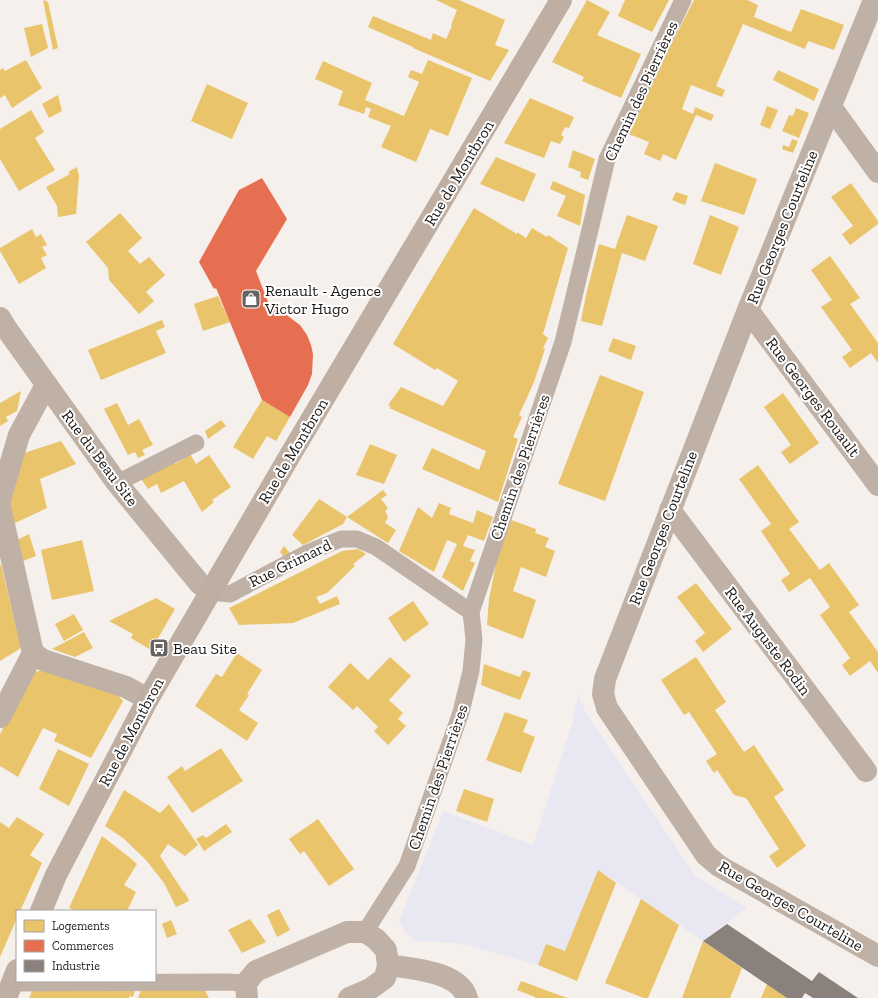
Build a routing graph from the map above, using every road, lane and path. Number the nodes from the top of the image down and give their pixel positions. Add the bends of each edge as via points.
1 (561, 0) edge
2 (683, 0) edge
3 (874, 0) edge
4 (831, 107) junction
5 (878, 172) edge
6 (748, 310) junction
7 (0, 318) edge
8 (46, 385) junction
9 (196, 443) dead end
10 (117, 483) junction
11 (878, 485) edge
12 (0, 499) edge
13 (0, 507) edge
14 (670, 510) junction
15 (3, 531) edge
16 (210, 592) junction
17 (470, 612) junction
18 (33, 653) junction
19 (148, 699) junction
20 (0, 717) edge
21 (866, 771) dead end
22 (41, 910) edge
23 (365, 932) junction
24 (878, 956) edge
25 (388, 965) junction
26 (12, 984) edge
27 (247, 991) edge
28 (463, 992) edge
29 (349, 998) edge

1 - 16 main road, Rue de Montbron
2 - 17 lane, Chemin des Pierrières via 607,160 563,342
3 - 4 street, Rue Georges Courteline
4 - 5 street
4 - 6 street, Rue Georges Courteline
6 - 11 street, Rue Georges Rouault
6 - 14 street, Rue Georges Courteline
7 - 8 street, Rue du Beau Site
8 - 10 street, Rue du Beau Site
8 - 12 street via 19,434
9 - 10 lane
10 - 16 street, Rue du Beau Site via 200,584
13 - 15 street
14 - 21 street, Rue Auguste Rodin
14 - 24 street, Rue Georges Courteline via 605,679 603,694 607,708 706,855 719,866
15 - 18 street
16 - 17 lane, Rue Grimard via 230,594 309,552 341,539 357,539 376,547
16 - 19 main road, Rue de Montbron
17 - 23 lane, Chemin des Pierrières via 474,640 471,671 461,712 407,866
18 - 19 street via 43,660 126,687
18 - 20 street
19 - 22 main road, Rue de Montbron via 63,861
23 - 25 street via 386,950
23 - 27 street via 347,932 256,971
25 - 28 street via 445,976
25 - 29 street via 385,978 370,989
26 - 27 lane via 227,982

